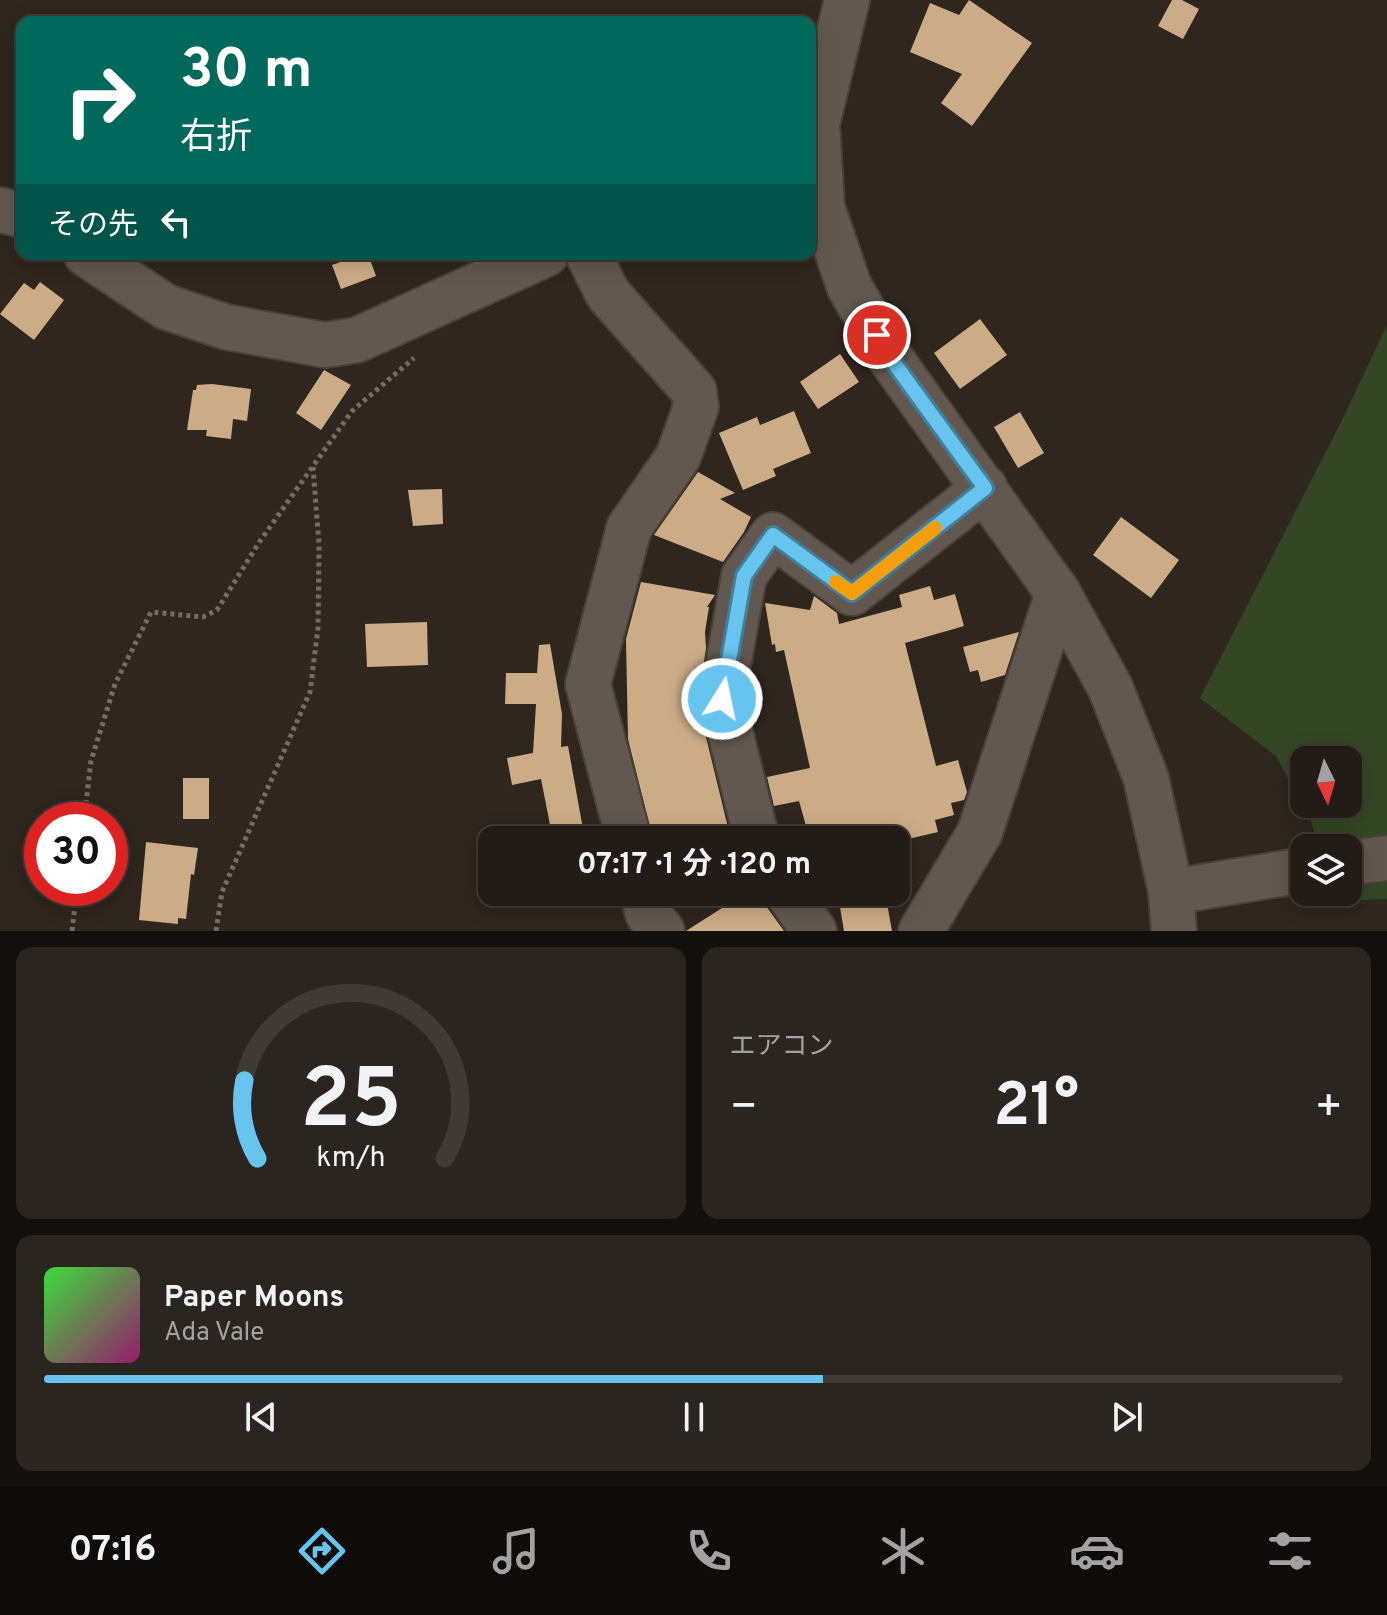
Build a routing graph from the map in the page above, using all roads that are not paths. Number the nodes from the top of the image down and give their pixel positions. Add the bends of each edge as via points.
1 (847, 0) edge
2 (816, 117) edge
3 (816, 146) edge
4 (95, 260) edge
5 (533, 260) edge
6 (591, 260) edge
7 (985, 488) junction
8 (1058, 593) junction
9 (625, 826) edge
10 (754, 826) edge
11 (1387, 858) edge
12 (1362, 861) edge
13 (1290, 874) edge
14 (646, 906) edge
15 (797, 906) edge
16 (1172, 912) edge
17 (662, 931) edge
18 (814, 931) edge
19 (921, 931) edge

1 - 2 street
3 - 7 street via 822,207 849,286 891,359
4 - 5 street via 166,307 226,327 325,345 357,340
6 - 9 street via 608,294 694,391 696,407 678,457 629,528 588,684
7 - 8 street
7 - 10 street via 852,593 773,535 744,576 722,699
8 - 16 street via 1110,687 1146,778
8 - 19 street via 980,832
11 - 12 street
13 - 16 street
14 - 17 street
15 - 18 street

